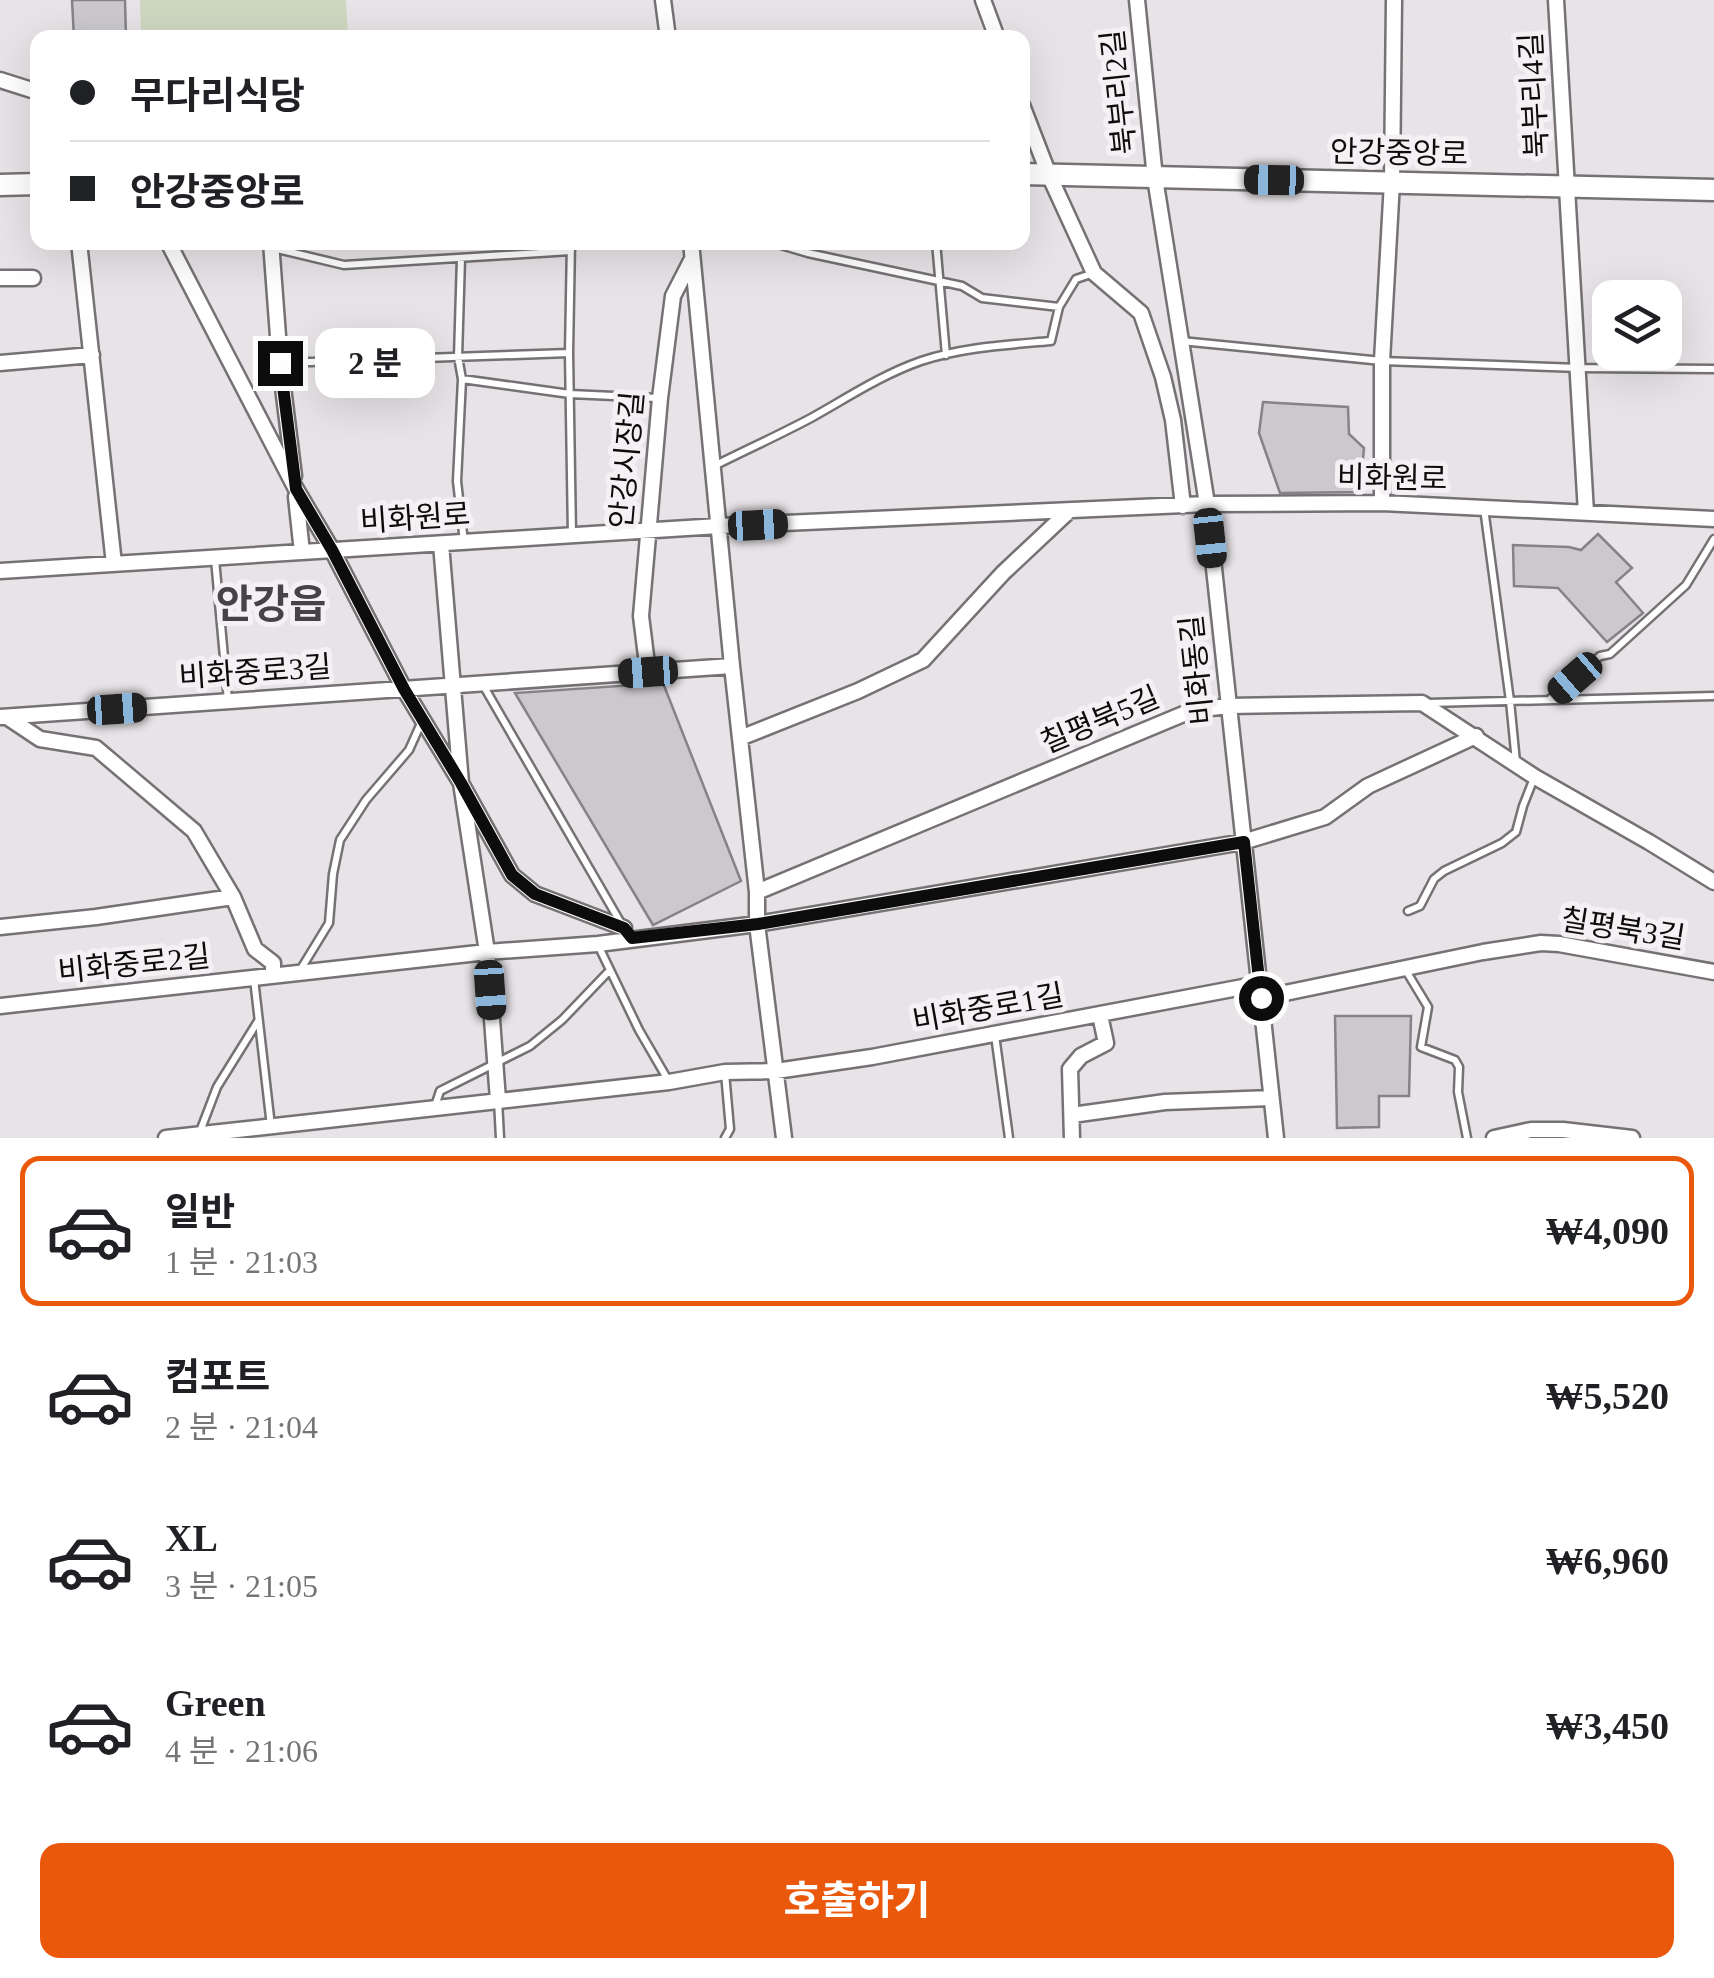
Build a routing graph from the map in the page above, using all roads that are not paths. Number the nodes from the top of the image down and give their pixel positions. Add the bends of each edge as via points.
1 (663, 0) edge
2 (983, 0) edge
3 (1137, 0) edge
4 (1394, 0) edge
5 (1556, 0) edge
6 (667, 30) edge
7 (994, 30) edge
8 (0, 80) edge
9 (30, 89) edge
10 (1030, 126) edge
11 (1030, 174) edge
12 (1049, 175) junction
13 (1155, 178) junction
14 (1392, 182) junction
15 (30, 184) edge
16 (0, 185) edge
17 (1567, 187) junction
18 (1714, 190) edge
19 (81, 250) edge
20 (172, 250) edge
21 (272, 250) edge
22 (290, 250) edge
23 (541, 250) edge
24 (571, 250) edge
25 (692, 250) edge
26 (796, 250) edge
27 (937, 250) edge
28 (462, 258) junction
29 (1094, 273) junction
30 (0, 278) edge
31 (33, 278) dead end
32 (940, 282) junction
33 (1060, 307) junction
34 (1181, 340) junction
35 (569, 353) junction
36 (92, 355) junction
37 (946, 355) junction
38 (458, 357) junction
39 (1382, 361) junction
40 (280, 363) junction
41 (0, 364) edge
42 (1579, 368) junction
43 (1714, 369) edge
44 (462, 379) junction
45 (570, 394) junction
46 (660, 398) junction
47 (713, 466) junction
48 (296, 489) junction
49 (1382, 503) junction
50 (1207, 504) junction
51 (1182, 506) junction
52 (1484, 508) junction
53 (1069, 511) junction
54 (1586, 513) junction
55 (1714, 519) edge
56 (718, 526) junction
57 (648, 531) junction
58 (572, 536) junction
59 (1714, 539) edge
60 (464, 542) junction
61 (441, 544) junction
62 (332, 550) junction
63 (302, 552) junction
64 (215, 558) junction
65 (114, 564) junction
66 (0, 571) edge
67 (732, 666) junction
68 (648, 672) junction
69 (483, 684) junction
70 (454, 686) junction
71 (404, 689) junction
72 (1714, 696) edge
73 (1549, 700) junction
74 (228, 701) junction
75 (1510, 701) junction
76 (1422, 703) junction
77 (1229, 706) junction
78 (3, 717) edge
79 (423, 720) junction
80 (1476, 736) junction
81 (740, 738) junction
82 (1516, 764) junction
83 (1535, 776) junction
84 (461, 783) junction
85 (1244, 842) junction
86 (1714, 882) edge
87 (757, 892) junction
88 (233, 897) junction
89 (1408, 912) dead end
90 (758, 924) junction
91 (0, 927) edge
92 (628, 933) junction
93 (598, 944) junction
94 (487, 952) junction
95 (1404, 968) junction
96 (610, 970) junction
97 (1714, 972) edge
98 (298, 973) junction
99 (273, 976) junction
100 (253, 978) junction
101 (1260, 991) junction
102 (0, 1006) edge
103 (1100, 1015) junction
104 (258, 1020) junction
105 (994, 1034) junction
106 (495, 1064) junction
107 (776, 1071) junction
108 (725, 1072) junction
109 (668, 1082) junction
110 (1272, 1098) junction
111 (498, 1100) junction
112 (434, 1107) junction
113 (1072, 1115) junction
114 (271, 1126) junction
115 (199, 1136) edge
116 (166, 1138) edge
117 (500, 1138) edge
118 (724, 1138) edge
119 (784, 1138) edge
120 (1009, 1138) edge
121 (1072, 1138) edge
122 (1276, 1138) edge
123 (1467, 1138) edge
124 (1494, 1138) edge
125 (1632, 1138) edge

1 - 6 street
2 - 7 street
3 - 13 street, 북부리2길
4 - 14 street
5 - 17 street, 북부리4길
8 - 9 street
10 - 12 street
11 - 12 main road, 안강중앙로
12 - 13 main road, 안강중앙로
12 - 29 street
13 - 14 main road, 안강중앙로
13 - 34 street, 비화동길
14 - 17 main road, 안강중앙로
14 - 39 street
15 - 16 main road
17 - 18 main road, 안강중앙로
17 - 42 street
19 - 36 street
20 - 48 street
21 - 40 street
22 - 28 lane via 344,265
23 - 28 lane
24 - 35 lane
25 - 46 street, 안강시장길 via 673,296
25 - 47 street, 안강시장길
26 - 32 lane
27 - 32 lane
28 - 38 lane
29 - 33 lane via 1076,279
29 - 51 street via 1141,313 1173,420
30 - 31 street
32 - 33 lane via 982,298
32 - 37 lane
33 - 37 lane via 1051,341
34 - 39 lane
34 - 50 street, 비화동길
35 - 38 lane
35 - 45 lane
36 - 41 street
36 - 65 street
37 - 47 lane via 892,373
38 - 40 lane
38 - 44 lane
39 - 42 lane
39 - 49 street
40 - 48 street
42 - 43 lane
42 - 54 street
44 - 45 lane
44 - 60 lane via 457,480
45 - 46 lane
45 - 58 lane
46 - 57 street, 안강시장길
47 - 56 street, 안강시장길
48 - 62 street
48 - 63 street
49 - 50 street, 비화원로
49 - 52 street, 비화원로
50 - 51 street, 비화원로
50 - 77 street, 비화동길
51 - 53 street, 비화원로
52 - 54 street, 비화원로
52 - 75 lane
53 - 56 street, 비화원로
53 - 81 street via 923,660
54 - 55 street, 비화원로
56 - 57 street, 비화원로
56 - 67 street
57 - 58 street, 비화원로
57 - 68 street, 안강시장길 via 641,616
58 - 60 street, 비화원로
59 - 73 lane via 1686,585
60 - 61 street, 비화원로
61 - 62 street, 비화원로
61 - 70 street
62 - 63 street, 비화원로
62 - 71 street
63 - 64 street, 비화원로
64 - 65 street, 비화원로
64 - 74 lane
65 - 66 street, 비화원로
67 - 68 street, 비화중로3길
67 - 81 street
68 - 69 street, 비화중로3길
69 - 70 street, 비화중로3길
69 - 92 lane
70 - 71 street, 비화중로3길
70 - 84 street
71 - 74 street, 비화중로3길
71 - 79 street
72 - 73 lane
73 - 75 lane
74 - 78 street, 비화중로3길
75 - 76 lane
75 - 82 lane
76 - 77 street, 칠평북5길
76 - 80 street
77 - 85 street, 비화동길
77 - 87 street, 칠평북5길 via 1193,710
78 - 88 street, 비화중로2길 via 40,739 96,748 194,831
79 - 84 street
79 - 98 lane via 409,750 340,840 329,923
80 - 82 street
80 - 85 street via 1368,786 1325,818
81 - 87 street
82 - 83 street
83 - 86 street
83 - 89 lane via 1516,832 1434,878 1420,906
84 - 92 street via 512,875 535,894
84 - 94 street
85 - 90 street, 비화중로2길
85 - 101 street, 비화동길
87 - 90 street
88 - 91 street, 비화중로2길
88 - 99 street, 비화중로2길 via 255,948 273,964
90 - 92 street, 비화중로2길
90 - 107 street
92 - 93 street, 비화중로2길
93 - 94 street, 비화중로2길
93 - 96 lane
94 - 98 street, 비화중로2길
94 - 106 street
95 - 97 street, 칠평북3길 via 1541,943
95 - 101 street, 칠평북3길
95 - 123 lane via 1428,1007 1422,1048 1459,1067
96 - 106 lane via 540,1038
96 - 109 lane
98 - 99 street, 비화중로2길
99 - 100 street, 비화중로2길
100 - 102 street, 비화중로2길
100 - 104 lane
101 - 103 street, 비화중로1길
101 - 110 street, 비화동길
103 - 105 street, 비화중로1길
103 - 113 street via 1106,1044 1070,1070
104 - 114 lane
104 - 115 lane via 217,1087
105 - 107 street, 비화중로1길
105 - 120 lane
106 - 111 street
106 - 112 lane via 440,1091
107 - 108 street, 비화중로1길
107 - 119 street
108 - 109 street, 비화중로1길
108 - 118 lane via 730,1129
109 - 111 street, 비화중로1길
110 - 113 street
110 - 122 street, 비화동길
111 - 112 street, 비화중로1길
111 - 117 lane
112 - 114 street, 비화중로1길
113 - 121 street
114 - 115 street, 비화중로1길
115 - 116 street, 비화중로1길
124 - 125 street via 1563,1130

